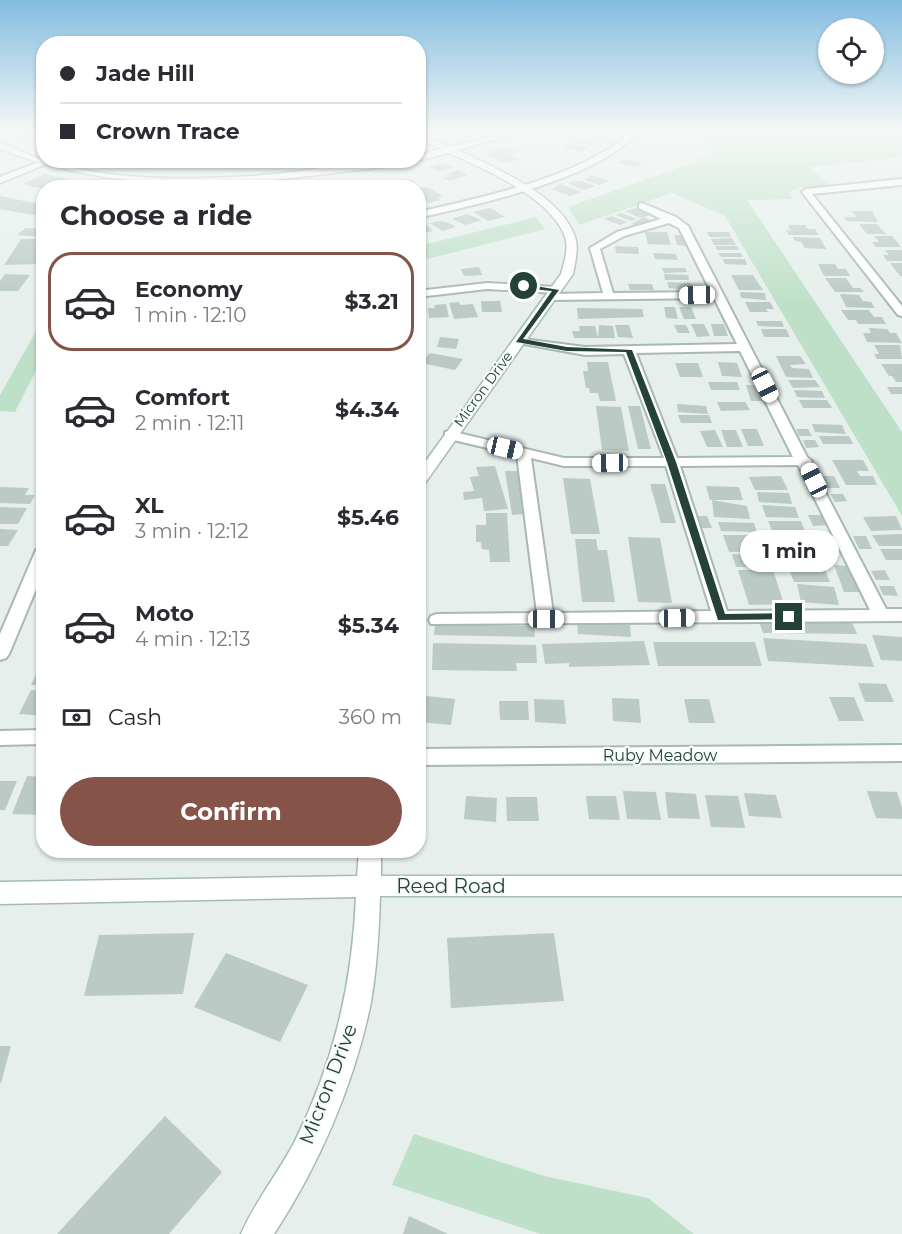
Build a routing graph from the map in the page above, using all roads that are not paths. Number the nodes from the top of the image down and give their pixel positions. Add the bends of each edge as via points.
1 (514, 189) edge
2 (523, 189) edge
3 (839, 189) edge
4 (642, 206) dead end
5 (426, 213) edge
6 (674, 219) junction
7 (426, 293) edge
8 (553, 294) junction
9 (718, 295) junction
10 (609, 297) junction
11 (902, 313) edge
12 (519, 340) junction
13 (746, 347) junction
14 (629, 350) junction
15 (450, 435) junction
16 (523, 452) junction
17 (805, 461) junction
18 (672, 462) junction
19 (426, 471) edge
20 (36, 569) edge
21 (902, 615) edge
22 (881, 616) junction
23 (721, 618) junction
24 (546, 619) junction
25 (437, 620) dead end
26 (0, 654) edge
27 (36, 737) edge
28 (0, 738) edge
29 (902, 753) edge
30 (426, 757) edge
31 (370, 858) edge
32 (369, 886) junction
33 (902, 886) edge
34 (0, 893) edge
35 (256, 1234) edge

1 - 5 street
2 - 8 street, Micron Drive via 546,203 570,238 567,274
3 - 11 street via 806,192
4 - 6 street
6 - 9 street via 683,226
6 - 10 street via 595,248
7 - 8 street via 487,286
8 - 10 street
8 - 12 street, Micron Drive
9 - 10 street
9 - 13 street
12 - 14 street via 567,349
12 - 15 street, Micron Drive
13 - 14 street
13 - 17 street
14 - 18 street
15 - 16 street
15 - 19 street, Micron Drive
16 - 18 street via 589,464
16 - 24 street
17 - 18 street
17 - 22 street
18 - 23 street
20 - 26 street
21 - 22 street
22 - 23 street
23 - 24 street
24 - 25 street
27 - 28 street
29 - 30 street, Ruby Meadow
31 - 32 street, Micron Drive
32 - 33 street, Reed Road
32 - 34 street, Reed Road
32 - 35 street, Micron Drive via 358,1000 348,1041 317,1123 270,1215

